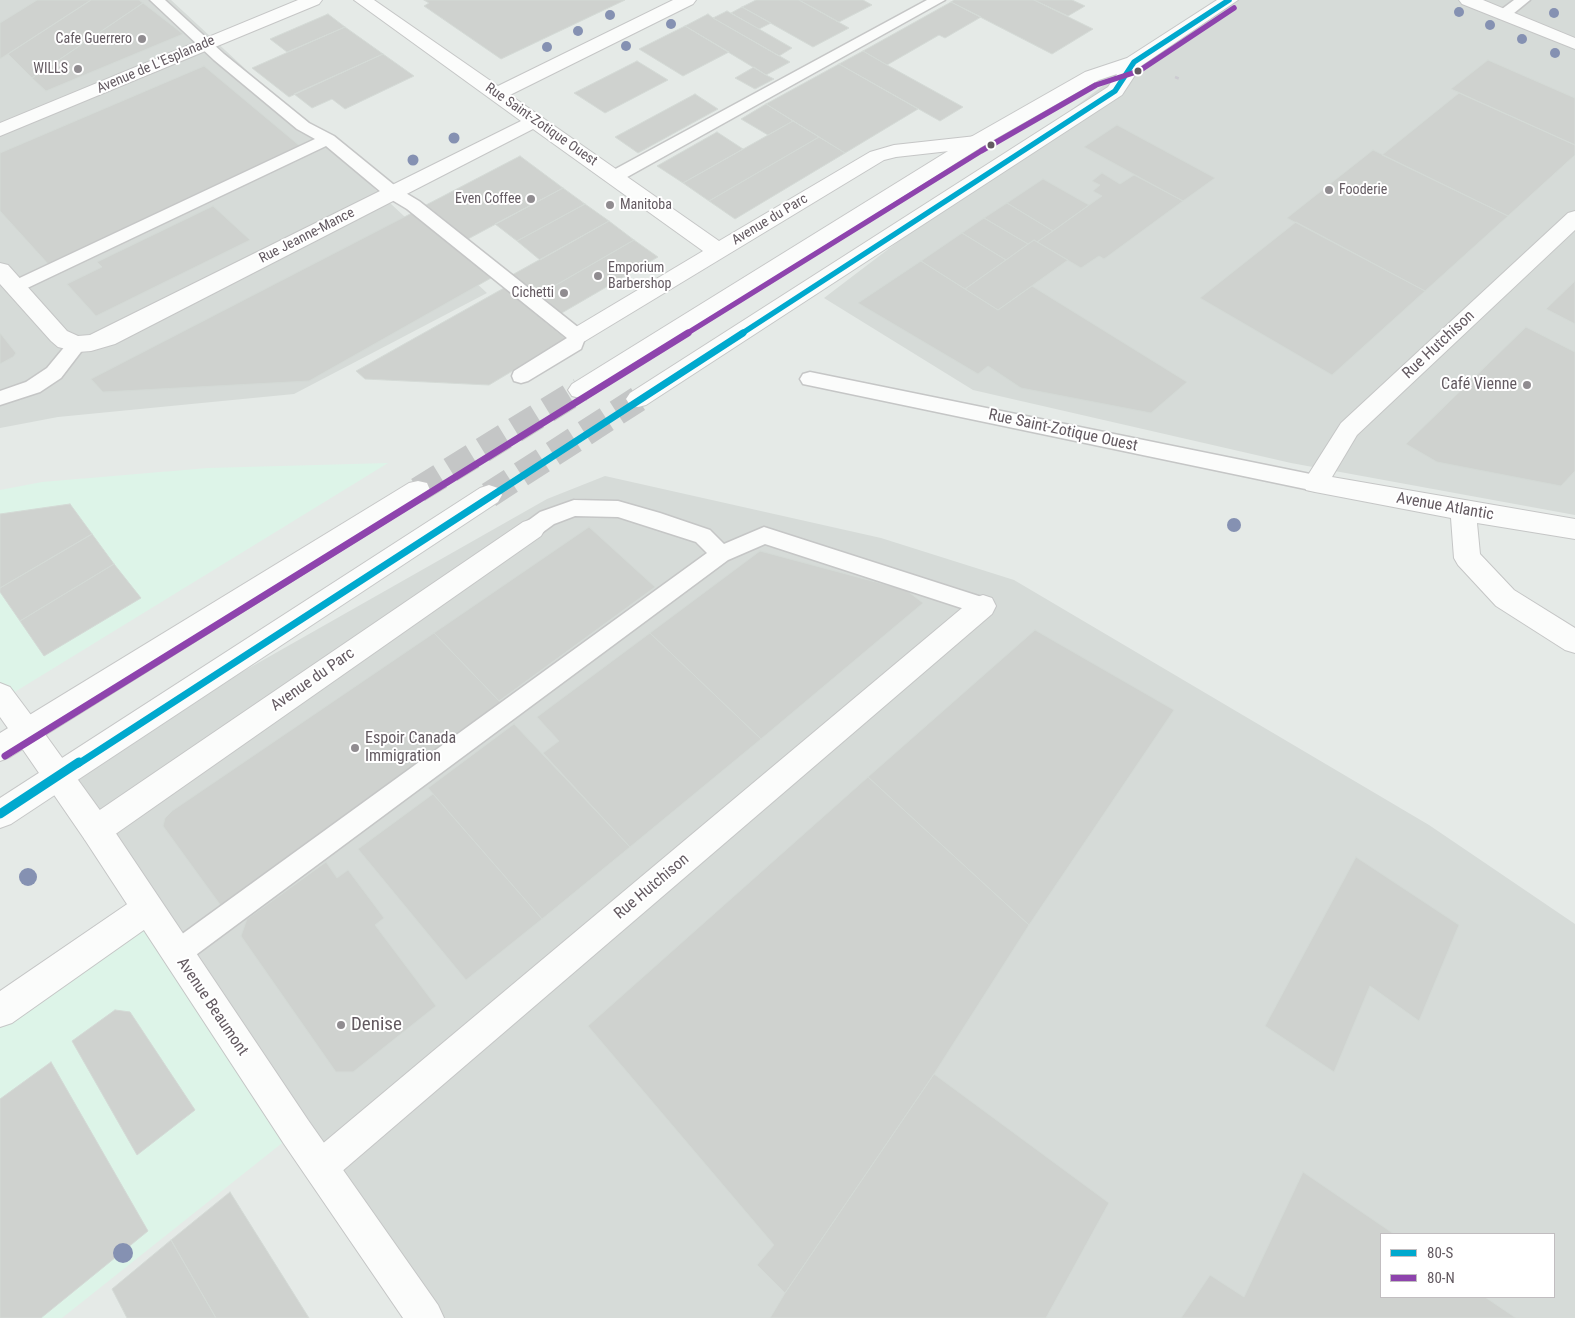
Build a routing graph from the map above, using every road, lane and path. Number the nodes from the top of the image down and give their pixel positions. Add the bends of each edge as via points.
1 (157, 0) edge
2 (313, 0) edge
3 (363, 0) edge
4 (687, 0) edge
5 (938, 0) edge
6 (1229, 0) edge
7 (1468, 0) edge
8 (1523, 0) edge
9 (1503, 15) junction
10 (207, 44) junction
11 (1575, 44) edge
12 (1134, 62) junction
13 (1175, 77) dead end
14 (1180, 79) dead end
15 (497, 94) junction
16 (535, 122) junction
17 (0, 130) edge
18 (328, 138) junction
19 (976, 142) junction
20 (614, 177) junction
21 (393, 193) junction
22 (1575, 218) edge
23 (718, 251) junction
24 (0, 270) edge
25 (15, 287) junction
26 (577, 336) junction
27 (78, 344) junction
28 (521, 376) dead end
29 (810, 379) dead end
30 (580, 390) tunnel mouth
31 (0, 398) edge
32 (638, 399) tunnel mouth
33 (1315, 483) junction
34 (418, 490) tunnel mouth
35 (489, 495) tunnel mouth
36 (1463, 511) junction
37 (532, 529) joint
38 (1575, 529) edge
39 (721, 554) junction
40 (983, 606) joint
41 (1575, 642) edge
42 (0, 695) edge
43 (27, 732) junction
44 (0, 748) edge
45 (57, 777) junction
46 (0, 814) edge
47 (96, 830) junction
48 (147, 909) junction
49 (176, 954) junction
50 (0, 1011) edge
51 (321, 1167) junction
52 (425, 1318) edge

1 - 10 lane
2 - 10 street, Avenue de L'Esplanade
3 - 15 street, Rue Saint-Zotique Ouest
4 - 15 street
5 - 20 lane
6 - 12 street, Avenue du Parc
7 - 9 street
8 - 9 lane
9 - 11 street
10 - 17 street, Avenue de L'Esplanade
10 - 18 lane via 303,126
12 - 19 street, Avenue du Parc via 1092,76
12 - 32 street, Avenue du Parc via 1115,91
13 - 14 path
15 - 16 street, Rue Saint-Zotique Ouest
16 - 20 street, Rue Saint-Zotique Ouest
16 - 21 street, Rue Jeanne-Mance
18 - 21 lane
18 - 25 lane
19 - 23 street, Avenue du Parc via 894,151 877,156
19 - 30 street, Avenue du Parc
20 - 23 street, Rue Saint-Zotique Ouest
21 - 26 lane
21 - 27 street, Rue Jeanne-Mance via 107,338
22 - 33 street, Rue Hutchison via 1349,429
23 - 26 street, Avenue du Parc
24 - 25 street
25 - 27 street via 59,336
26 - 28 lane via 574,344
27 - 31 lane via 54,374 33,387
29 - 33 lane, Rue Saint-Zotique Ouest
33 - 36 street, Avenue Atlantic
34 - 43 street
35 - 45 street
36 - 38 street, Avenue Atlantic
36 - 41 street via 1467,558 1505,598
37 - 39 lane via 547,518 574,508 618,509 703,536
37 - 47 street, Avenue du Parc
39 - 40 lane via 764,535
39 - 49 lane
40 - 51 street, Rue Hutchison
42 - 43 street, Avenue Beaumont
43 - 44 street
43 - 45 street, Avenue Beaumont
45 - 46 street
45 - 47 street, Avenue Beaumont
47 - 48 street, Avenue Beaumont
48 - 49 street, Avenue Beaumont
48 - 50 street
49 - 51 street, Avenue Beaumont
51 - 52 street, Avenue Beaumont

